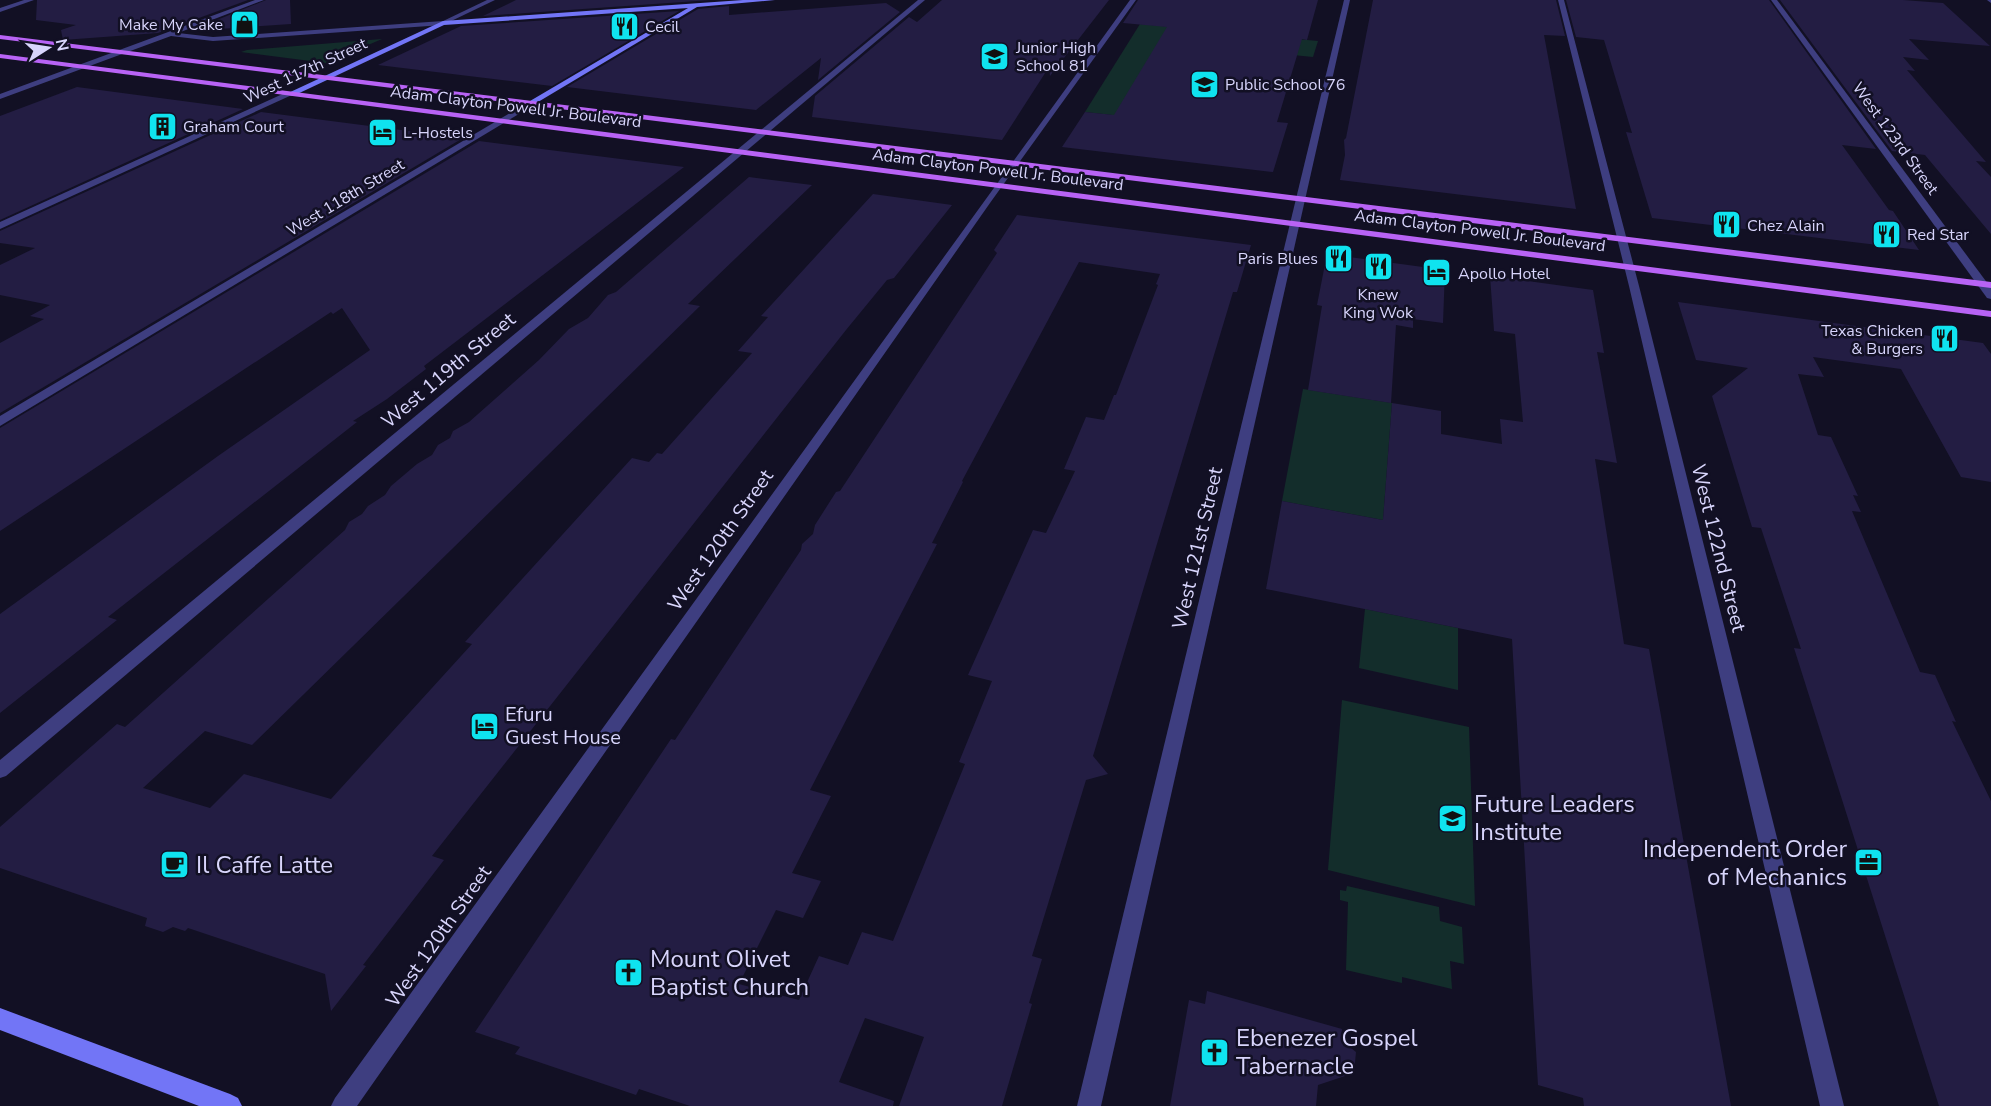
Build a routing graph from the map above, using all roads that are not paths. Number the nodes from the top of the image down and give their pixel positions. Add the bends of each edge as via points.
1 (31, 0) edge
2 (261, 0) edge
3 (492, 0) edge
4 (706, 0) edge
5 (772, 0) edge
6 (922, 0) edge
7 (1133, 0) edge
8 (1347, 0) edge
9 (1561, 0) edge
10 (1774, 0) edge
11 (697, 5) junction
12 (0, 10) edge
13 (443, 23) junction
14 (169, 34) junction
15 (0, 37) edge
16 (121, 52) junction
17 (0, 56) edge
18 (81, 67) junction
19 (325, 77) junction
20 (290, 94) junction
21 (0, 97) edge
22 (534, 103) junction
23 (503, 122) junction
24 (762, 132) junction
25 (738, 152) junction
26 (1014, 163) junction
27 (998, 185) junction
28 (1302, 199) junction
29 (1296, 223) junction
30 (0, 226) edge
31 (1621, 239) junction
32 (1629, 266) junction
33 (1987, 285) edge
34 (1991, 296) edge
35 (1991, 314) edge
36 (0, 422) edge
37 (0, 771) edge
38 (0, 1019) edge
39 (230, 1106) edge
40 (343, 1106) edge
41 (1089, 1106) edge
42 (1832, 1106) edge

1 - 12 street
2 - 14 street
3 - 13 street, West 117th Street
4 - 11 street, West 118th Street
5 - 11 main road
6 - 24 street, West 119th Street
7 - 26 street, West 120th Street
8 - 28 street, West 121st Street
9 - 31 street, West 122nd Street
10 - 33 street, West 123rd Street
11 - 13 main road
11 - 22 main road, West 118th Street
13 - 14 street via 213,39
13 - 19 main road, West 117th Street
14 - 16 street
15 - 16 main road, Adam Clayton Powell Jr. Boulevard
16 - 18 street
16 - 19 main road, Adam Clayton Powell Jr. Boulevard
17 - 18 main road, Adam Clayton Powell Jr. Boulevard
18 - 20 main road, Adam Clayton Powell Jr. Boulevard
18 - 21 street
19 - 20 main road, West 117th Street
19 - 22 main road, Adam Clayton Powell Jr. Boulevard
20 - 23 main road, Adam Clayton Powell Jr. Boulevard
20 - 30 street, West 117th Street
22 - 23 street, West 118th Street
22 - 24 main road, Adam Clayton Powell Jr. Boulevard
23 - 25 main road, Adam Clayton Powell Jr. Boulevard
23 - 36 street, West 118th Street
24 - 25 street, West 119th Street
24 - 26 main road, Adam Clayton Powell Jr. Boulevard
25 - 27 main road, Adam Clayton Powell Jr. Boulevard
25 - 37 street, West 119th Street
26 - 27 street, West 120th Street
26 - 28 main road, Adam Clayton Powell Jr. Boulevard
27 - 29 main road, Adam Clayton Powell Jr. Boulevard
27 - 40 street, West 120th Street
28 - 29 street, West 121st Street
28 - 31 main road, Adam Clayton Powell Jr. Boulevard
29 - 32 main road, Adam Clayton Powell Jr. Boulevard
29 - 41 street, West 121st Street
31 - 32 street, West 122nd Street
31 - 33 main road, Adam Clayton Powell Jr. Boulevard
32 - 35 main road, Adam Clayton Powell Jr. Boulevard
32 - 42 street, West 122nd Street
33 - 34 street, West 123rd Street
38 - 39 main road

